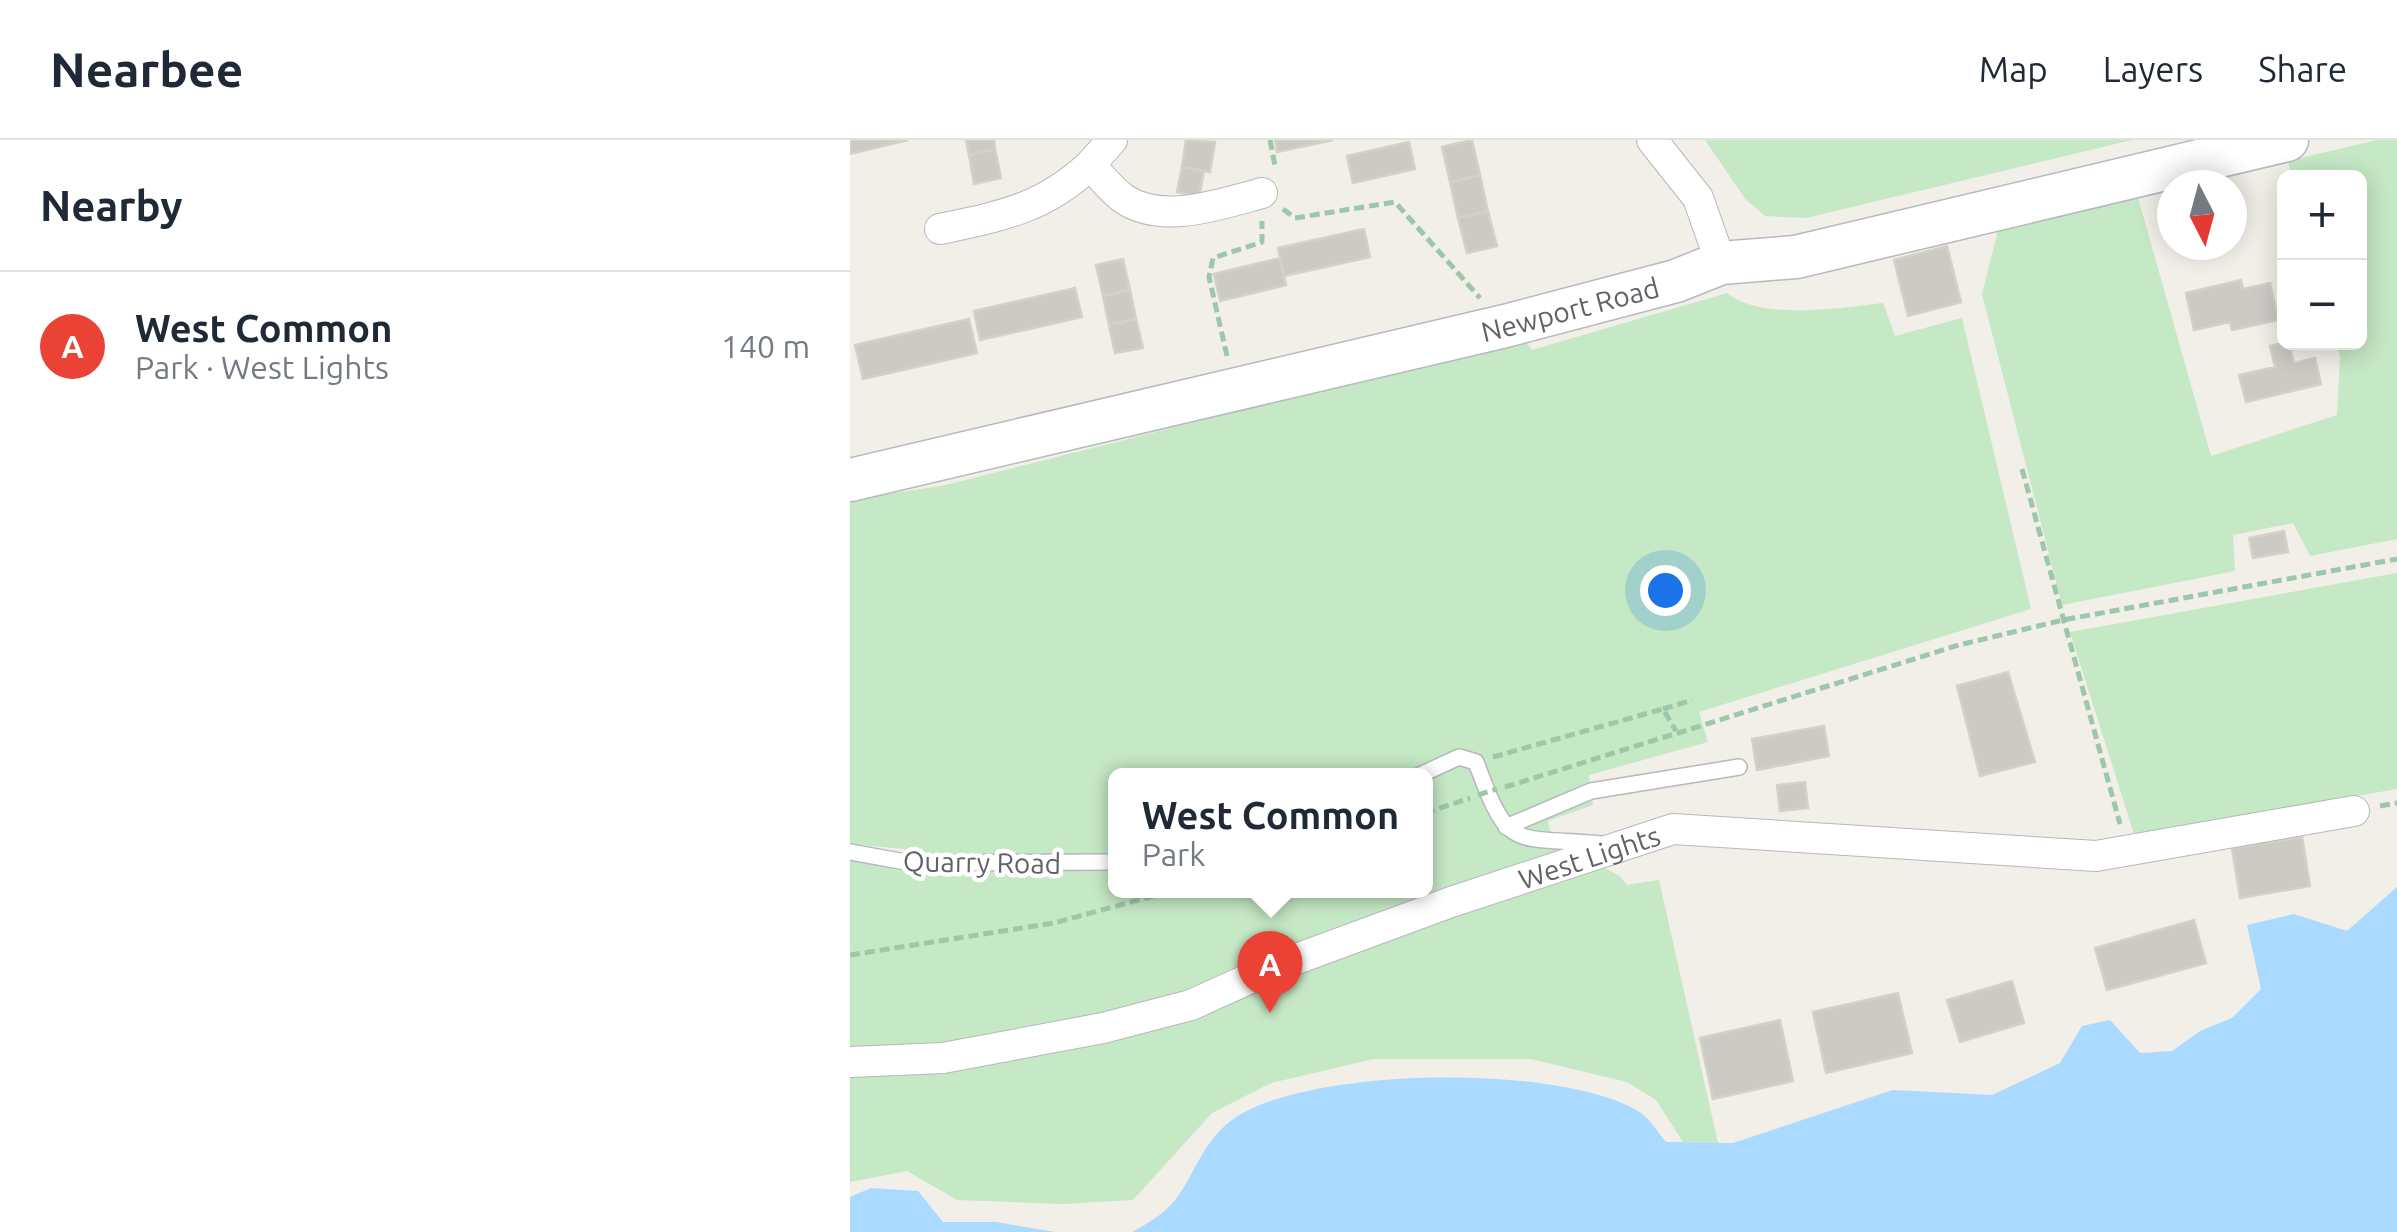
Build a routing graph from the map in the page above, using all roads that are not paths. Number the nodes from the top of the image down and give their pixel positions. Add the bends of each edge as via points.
1 (1112, 140) edge
2 (1652, 140) edge
3 (2287, 140) edge
4 (1090, 165) junction
5 (1262, 193) road end
6 (940, 229) dead end
7 (1721, 264) junction
8 (850, 480) edge
9 (1739, 767) dead end
10 (1433, 769) edge
11 (2354, 811) dead end
12 (1506, 827) junction
13 (1620, 846) junction
14 (850, 852) edge
15 (1108, 862) edge
16 (850, 1062) edge

1 - 4 street
2 - 7 street via 1698,198
3 - 7 main road, Newport Road via 1796,257
4 - 5 street via 1122,198 1146,210 1195,210
4 - 6 street via 1062,192 1013,214
7 - 8 main road, Newport Road via 1505,326
9 - 12 lane via 1591,790
10 - 12 lane via 1459,757 1476,762 1498,822
11 - 13 street, West Lights via 2096,856 1673,829
12 - 13 lane via 1516,836
13 - 16 street, West Lights via 1274,967 1190,1005 943,1058
14 - 15 lane, Quarry Road via 911,863

